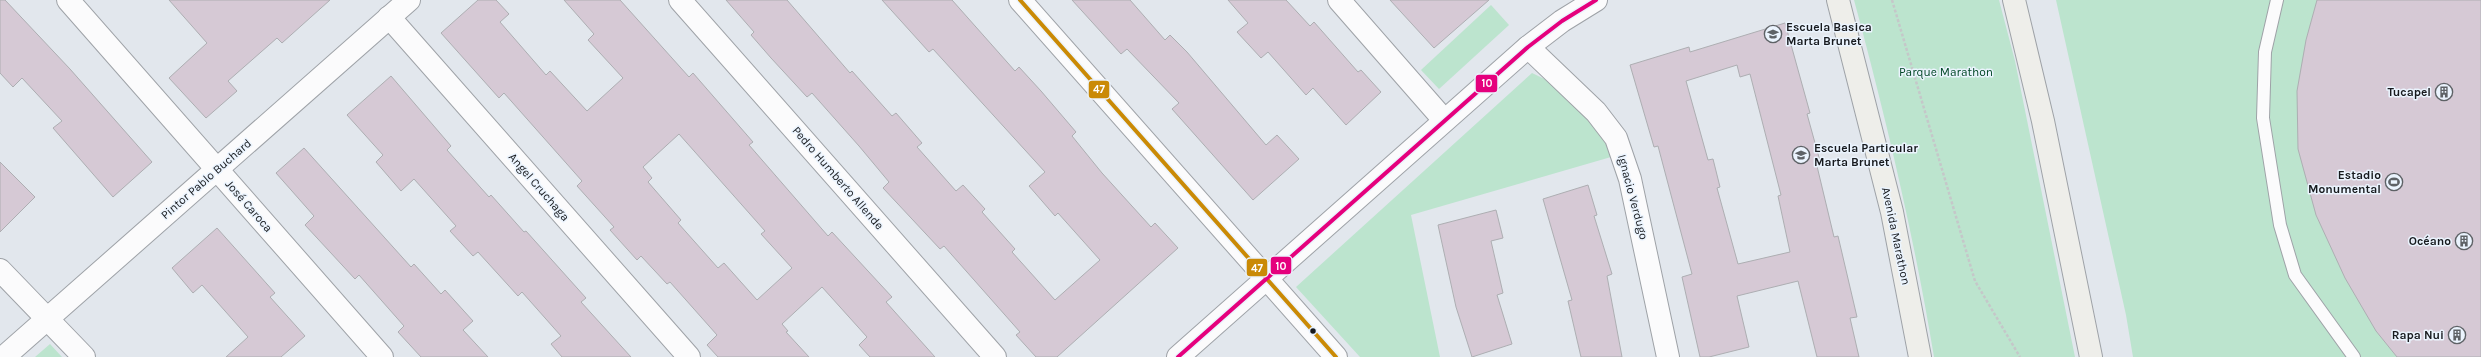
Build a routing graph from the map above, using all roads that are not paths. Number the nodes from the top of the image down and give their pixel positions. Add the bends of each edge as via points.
1 (68, 0) edge
2 (408, 0) edge
3 (680, 0) edge
4 (1020, 0) edge
5 (1339, 0) edge
6 (1596, 0) edge
7 (1838, 0) edge
8 (2014, 0) edge
9 (2277, 0) edge
10 (389, 17) junction
11 (1528, 47) junction
12 (1444, 120) junction
13 (217, 169) junction
14 (0, 270) edge
15 (1266, 279) junction
16 (47, 319) junction
17 (4, 357) edge
18 (84, 357) edge
19 (382, 357) edge
20 (689, 357) edge
21 (995, 357) edge
22 (1178, 357) edge
23 (1336, 357) edge
24 (1668, 357) edge
25 (1920, 357) edge
26 (2091, 357) edge
27 (2354, 357) edge

1 - 13 street, José Caroca
2 - 10 street, Pintor Pablo Buchard
3 - 21 street, Pedro Humberto Allende
4 - 15 street
5 - 12 street
6 - 11 street
7 - 25 main road, Avenida Marathon via 1892,212
8 - 26 main road via 2043,121
9 - 27 lane via 2265,52 2263,118 2280,225 2294,275
10 - 13 street, Pintor Pablo Buchard
10 - 20 street, Angel Cruchaga
11 - 12 street
11 - 24 street, Ignacio Verdugo via 1596,112 1616,138 1623,155 1651,268
12 - 15 street
13 - 16 street, Pintor Pablo Buchard
13 - 19 street, José Caroca
14 - 16 street
15 - 22 street
15 - 23 street
16 - 17 street, Pintor Pablo Buchard
16 - 18 street

